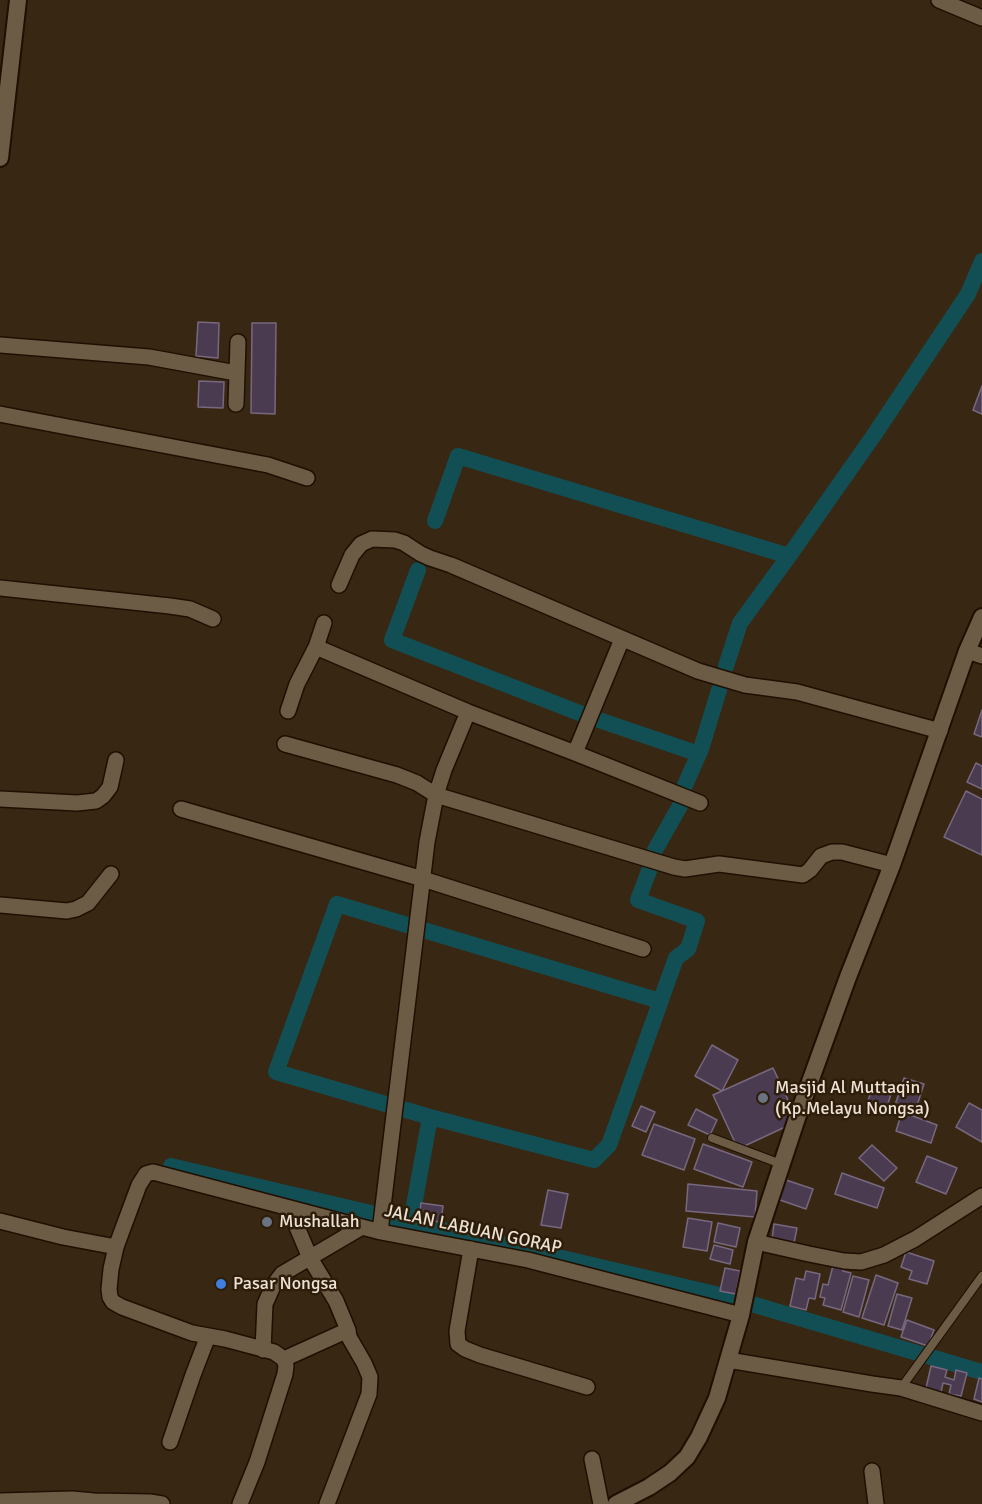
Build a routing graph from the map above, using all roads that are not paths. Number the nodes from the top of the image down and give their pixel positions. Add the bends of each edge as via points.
1 (18, 0) edge
2 (939, 0) edge
3 (982, 18) edge
4 (0, 158) edge
5 (238, 342) dead end
6 (0, 345) edge
7 (236, 373) junction
8 (236, 404) dead end
9 (0, 414) edge
10 (307, 478) dead end
11 (339, 585) dead end
12 (0, 588) edge
13 (982, 617) edge
14 (213, 620) dead end
15 (324, 623) dead end
16 (622, 639) junction
17 (316, 647) junction
18 (975, 654) edge
19 (288, 711) dead end
20 (468, 712) junction
21 (940, 731) junction
22 (285, 744) dead end
23 (575, 753) junction
24 (116, 760) dead end
25 (436, 795) junction
26 (0, 799) edge
27 (700, 803) dead end
28 (181, 809) dead end
29 (892, 865) junction
30 (111, 874) dead end
31 (423, 879) junction
32 (0, 905) edge
33 (643, 949) dead end
34 (712, 1138) dead end
35 (782, 1164) junction
36 (982, 1196) edge
37 (289, 1208) junction
38 (0, 1221) edge
39 (362, 1227) junction
40 (381, 1228) junction
41 (756, 1242) junction
42 (116, 1247) junction
43 (471, 1249) junction
44 (310, 1258) junction
45 (982, 1276) edge
46 (741, 1312) junction
47 (348, 1330) junction
48 (208, 1336) junction
49 (263, 1350) junction
50 (284, 1359) junction
51 (728, 1360) junction
52 (587, 1387) dead end
53 (901, 1388) junction
54 (982, 1413) edge
55 (170, 1442) dead end
56 (591, 1458) dead end
57 (872, 1471) dead end
58 (0, 1501) edge
59 (162, 1504) edge
60 (240, 1504) edge
61 (327, 1504) edge
62 (601, 1504) edge
63 (616, 1504) edge
64 (876, 1504) edge

1 - 4 street
2 - 3 street
5 - 7 street
6 - 7 street via 149,357
7 - 8 street
9 - 10 street via 268,465
11 - 16 street via 361,544 372,539 395,540
12 - 14 street via 190,609
13 - 18 street
15 - 17 street
16 - 21 street via 698,671 745,685 797,692
16 - 23 street
17 - 19 street
17 - 20 street
18 - 21 street
20 - 23 street
20 - 25 street
21 - 29 street
22 - 25 street via 397,775
23 - 27 street
24 - 26 street via 110,787 96,801
25 - 29 street via 685,869 718,864 803,875 821,856 832,852
25 - 31 street
28 - 31 street
29 - 35 street
30 - 32 street via 88,903 76,909
31 - 33 street
31 - 40 street
34 - 35 lane
35 - 41 street
36 - 41 street via 884,1256 861,1262
37 - 39 street, JALAN LABUAN GORAP
37 - 42 street, JALAN LABUAN GORAP via 153,1172 146,1174 139,1185
37 - 44 street
38 - 42 street
39 - 40 street, JALAN LABUAN GORAP
39 - 44 street
40 - 43 street, JALAN LABUAN GORAP
41 - 46 street
42 - 48 street via 111,1269 113,1302
43 - 46 street, JALAN LABUAN GORAP
43 - 52 street via 458,1344 480,1355
44 - 47 street
44 - 49 street via 282,1274 273,1286 266,1304
45 - 53 lane
46 - 51 street
47 - 50 street
47 - 61 street via 370,1377 369,1394
48 - 49 street
48 - 55 street
49 - 50 street
50 - 60 street via 285,1374
51 - 53 street
51 - 63 street via 717,1398 687,1456 656,1483
53 - 54 street
56 - 62 street
57 - 64 street
58 - 59 street via 72,1499

